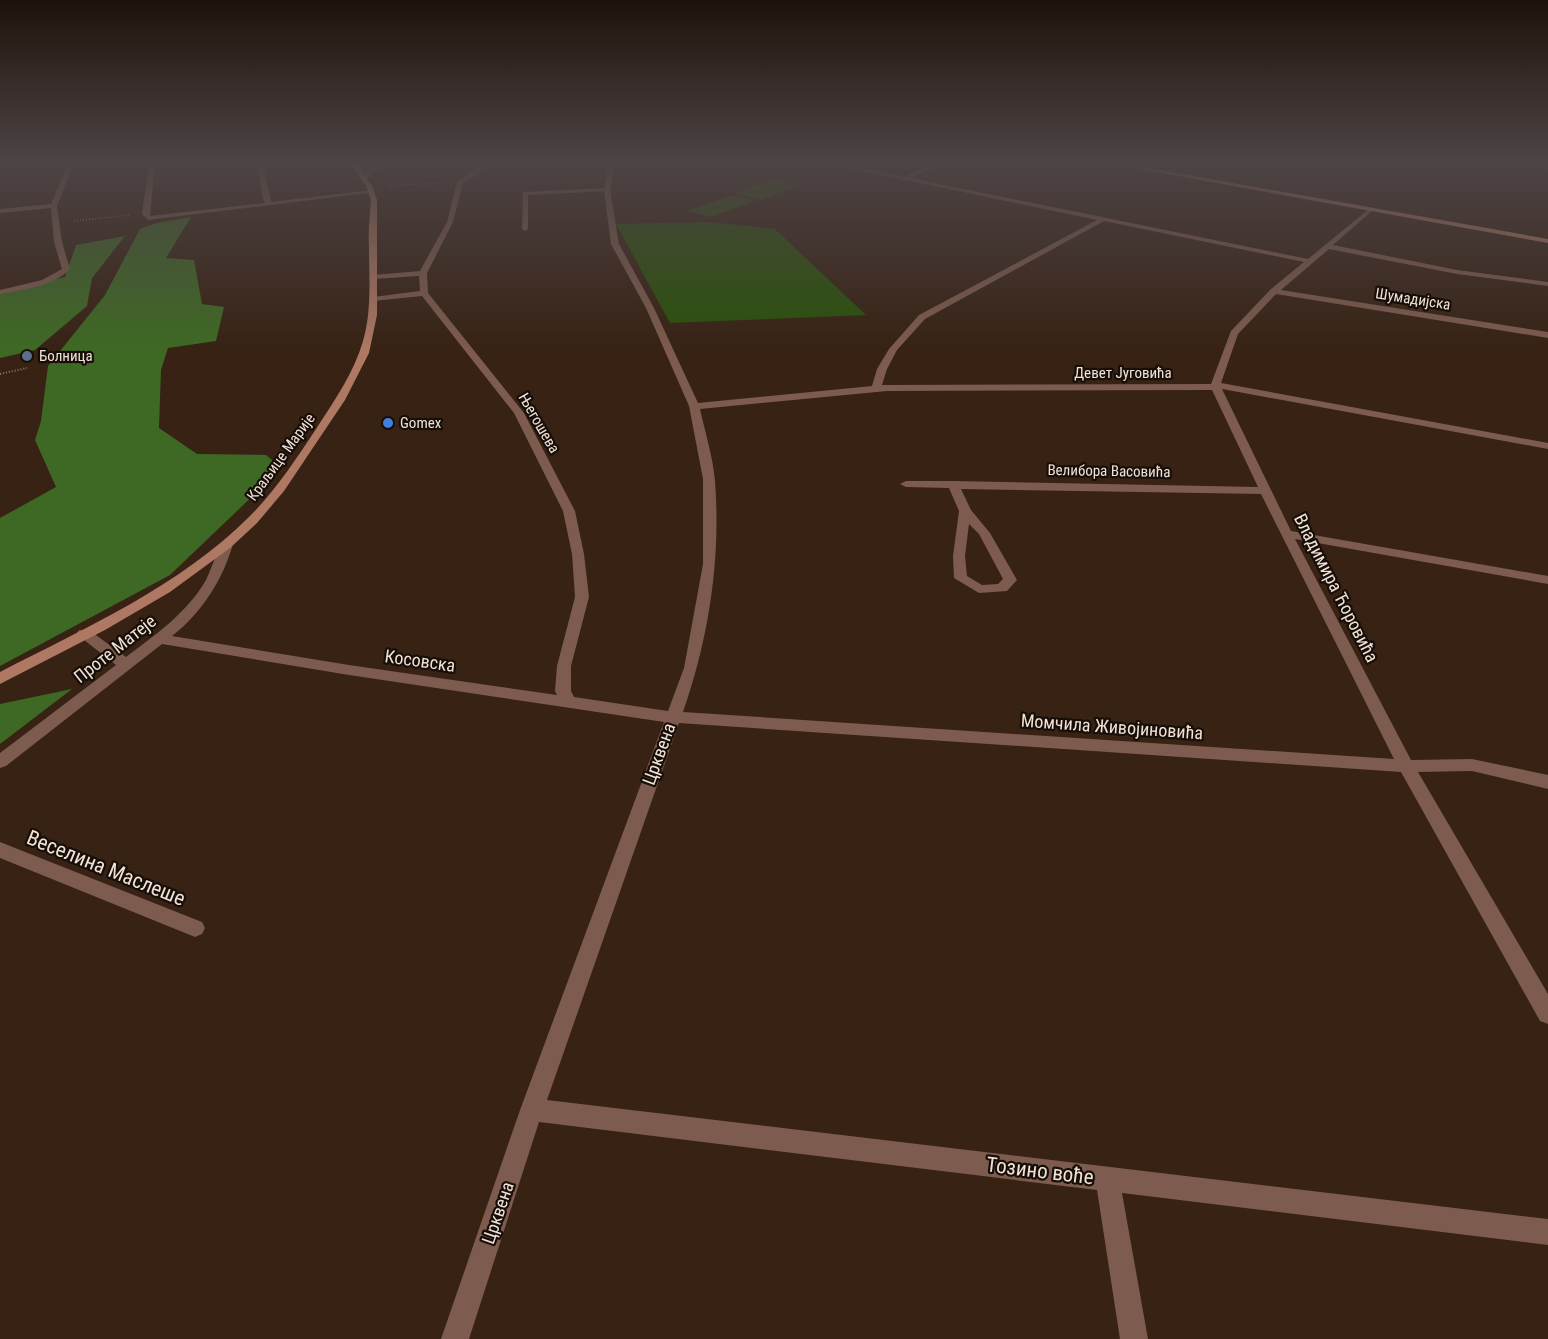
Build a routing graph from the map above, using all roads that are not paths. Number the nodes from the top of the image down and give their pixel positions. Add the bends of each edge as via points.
1 (57, 225) edge
2 (374, 225) edge
3 (448, 225) edge
4 (525, 225) edge
5 (612, 225) edge
6 (1092, 225) edge
7 (1130, 225) edge
8 (1352, 225) edge
9 (1459, 225) edge
10 (525, 229) dead end
11 (1548, 241) edge
12 (1327, 246) junction
13 (1309, 261) junction
14 (423, 273) junction
15 (373, 277) junction
16 (1548, 284) edge
17 (1274, 291) junction
18 (0, 292) edge
19 (424, 293) junction
20 (373, 299) junction
21 (1548, 334) edge
22 (1215, 386) junction
23 (877, 388) junction
24 (694, 406) junction
25 (1548, 446) edge
26 (906, 484) dead end
27 (953, 484) junction
28 (1265, 491) junction
29 (964, 511) junction
30 (1286, 534) junction
31 (227, 544) junction
32 (1548, 580) edge
33 (84, 633) junction
34 (162, 639) junction
35 (126, 665) junction
36 (0, 679) edge
37 (569, 702) junction
38 (672, 717) junction
39 (0, 762) edge
40 (1407, 766) junction
41 (1548, 782) edge
42 (0, 850) edge
43 (195, 928) dead end
44 (1548, 1014) edge
45 (532, 1110) junction
46 (1107, 1179) junction
47 (1548, 1232) edge
48 (455, 1339) edge
49 (1134, 1339) edge

1 - 18 street via 66,269 62,274
2 - 15 street, Краљице Марије
3 - 14 street
4 - 10 street
5 - 24 street, Црквена via 615,244 650,308
6 - 23 street via 922,317 910,327 887,361
7 - 13 street
8 - 12 street
9 - 11 street
12 - 13 street
12 - 16 street via 1457,272
13 - 17 street
14 - 15 street
14 - 19 street
15 - 20 street, Краљице Марије
17 - 21 street, Шумадијска
17 - 22 street via 1234,333
19 - 20 street
19 - 37 street, Његошева via 519,414 569,511 582,597 564,666 563,691
20 - 31 street, Краљице Марије via 364,352 339,399 275,495
22 - 23 street, Девет Југовића
22 - 25 street, Девет Југовића via 1238,387
22 - 28 street, Владимира Ћоровића
23 - 24 street, Девет Југовића
24 - 38 street, Црквена via 709,479 710,564 691,668
26 - 27 street, Велибора Васовића
27 - 28 street, Велибора Васовића
27 - 29 street
28 - 30 street, Владимира Ћоровића
29 - 29 street via 984,533 1010,580 1002,588 979,589 961,578
30 - 32 street
30 - 40 street, Владимира Ћоровића
31 - 33 street, Краљице Марије via 188,573
31 - 34 street, Проте Матеје via 215,578 187,615
33 - 35 street
33 - 36 street, Краљице Марије
34 - 35 street, Проте Матеје
34 - 37 street, Косовска
35 - 39 street, Проте Матеје
37 - 38 street, Косовска
38 - 40 street, Момчила Живојиновића
38 - 45 street, Црквена
40 - 41 street, Момчила Живојиновића via 1472,765
40 - 44 street, Владимира Ћоровића
42 - 43 street, Веселина Маслеше
45 - 46 street, Тозино воће
45 - 48 street, Црквена
46 - 47 street, Тозино воће
46 - 49 street

